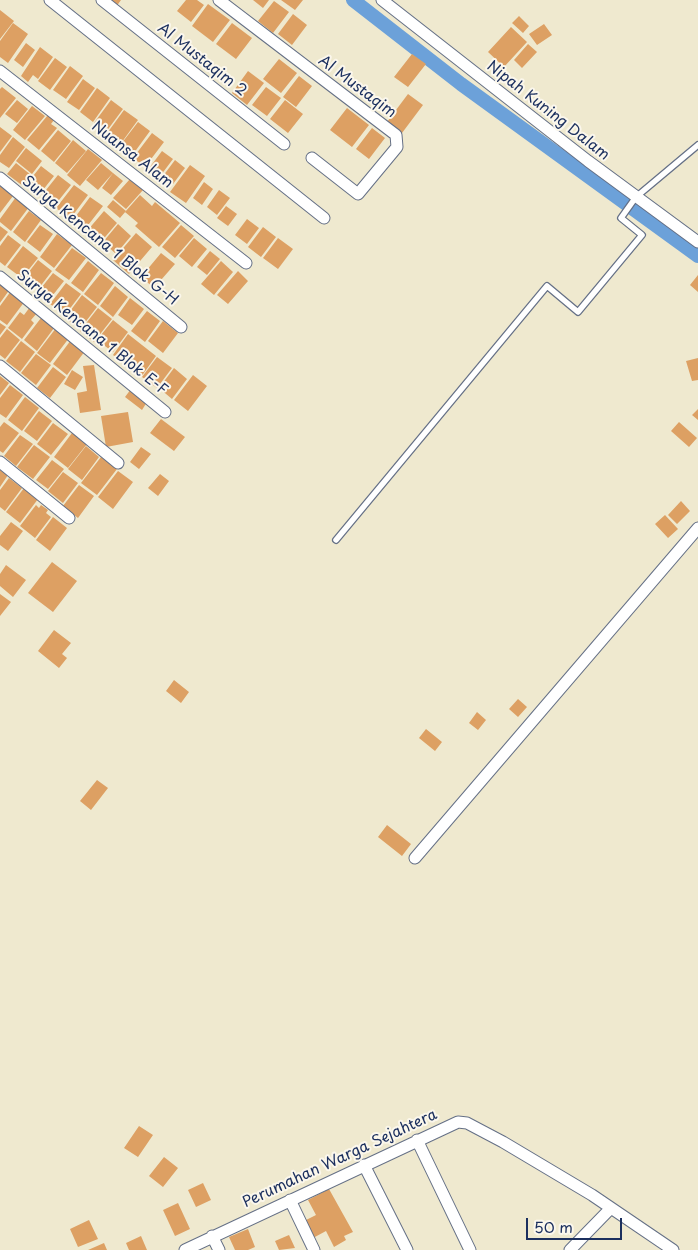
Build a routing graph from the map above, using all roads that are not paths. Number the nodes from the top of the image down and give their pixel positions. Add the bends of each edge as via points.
1 (50, 0) edge
2 (102, 0) edge
3 (219, 0) edge
4 (382, 0) edge
5 (0, 71) edge
6 (284, 144) dead end
7 (698, 145) edge
8 (312, 158) dead end
9 (0, 178) edge
10 (635, 199) junction
11 (324, 218) dead end
12 (698, 242) edge
13 (246, 263) dead end
14 (0, 277) edge
15 (181, 327) dead end
16 (0, 366) edge
17 (165, 412) dead end
18 (0, 462) edge
19 (118, 463) dead end
20 (69, 518) dead end
21 (698, 528) edge
22 (336, 540) dead end
23 (415, 858) dead end
24 (417, 1140) junction
25 (364, 1165) junction
26 (290, 1200) junction
27 (610, 1209) junction
28 (212, 1236) junction
29 (185, 1250) edge
30 (219, 1250) edge
31 (314, 1250) edge
32 (407, 1250) edge
33 (470, 1250) edge
34 (570, 1250) edge
35 (673, 1250) edge

1 - 11 street
2 - 6 street, Al Mustaqim 2
3 - 8 street, Al Mustaqim via 396,135 397,147 358,194
4 - 10 street, Nipah Kuning Dalam
5 - 13 street, Nuansa Alam
7 - 10 lane
9 - 15 street, Surya Kencana 1 Blok G-H
10 - 12 street, Nipah Kuning Dalam
10 - 22 lane via 621,218 642,235 578,312 547,286
14 - 17 street, Surya Kencana 1 Blok E-F
16 - 19 street
18 - 20 street
21 - 23 street
24 - 25 street, Perumahan Warga Sejahtera
24 - 27 street, Perumahan Warga Sejahtera via 451,1123 467,1123 592,1195
24 - 33 street
25 - 26 street, Perumahan Warga Sejahtera
25 - 32 street
26 - 28 street, Perumahan Warga Sejahtera
26 - 31 street
27 - 34 street
27 - 35 street, Perumahan Warga Sejahtera
28 - 29 street, Perumahan Warga Sejahtera
28 - 30 street

